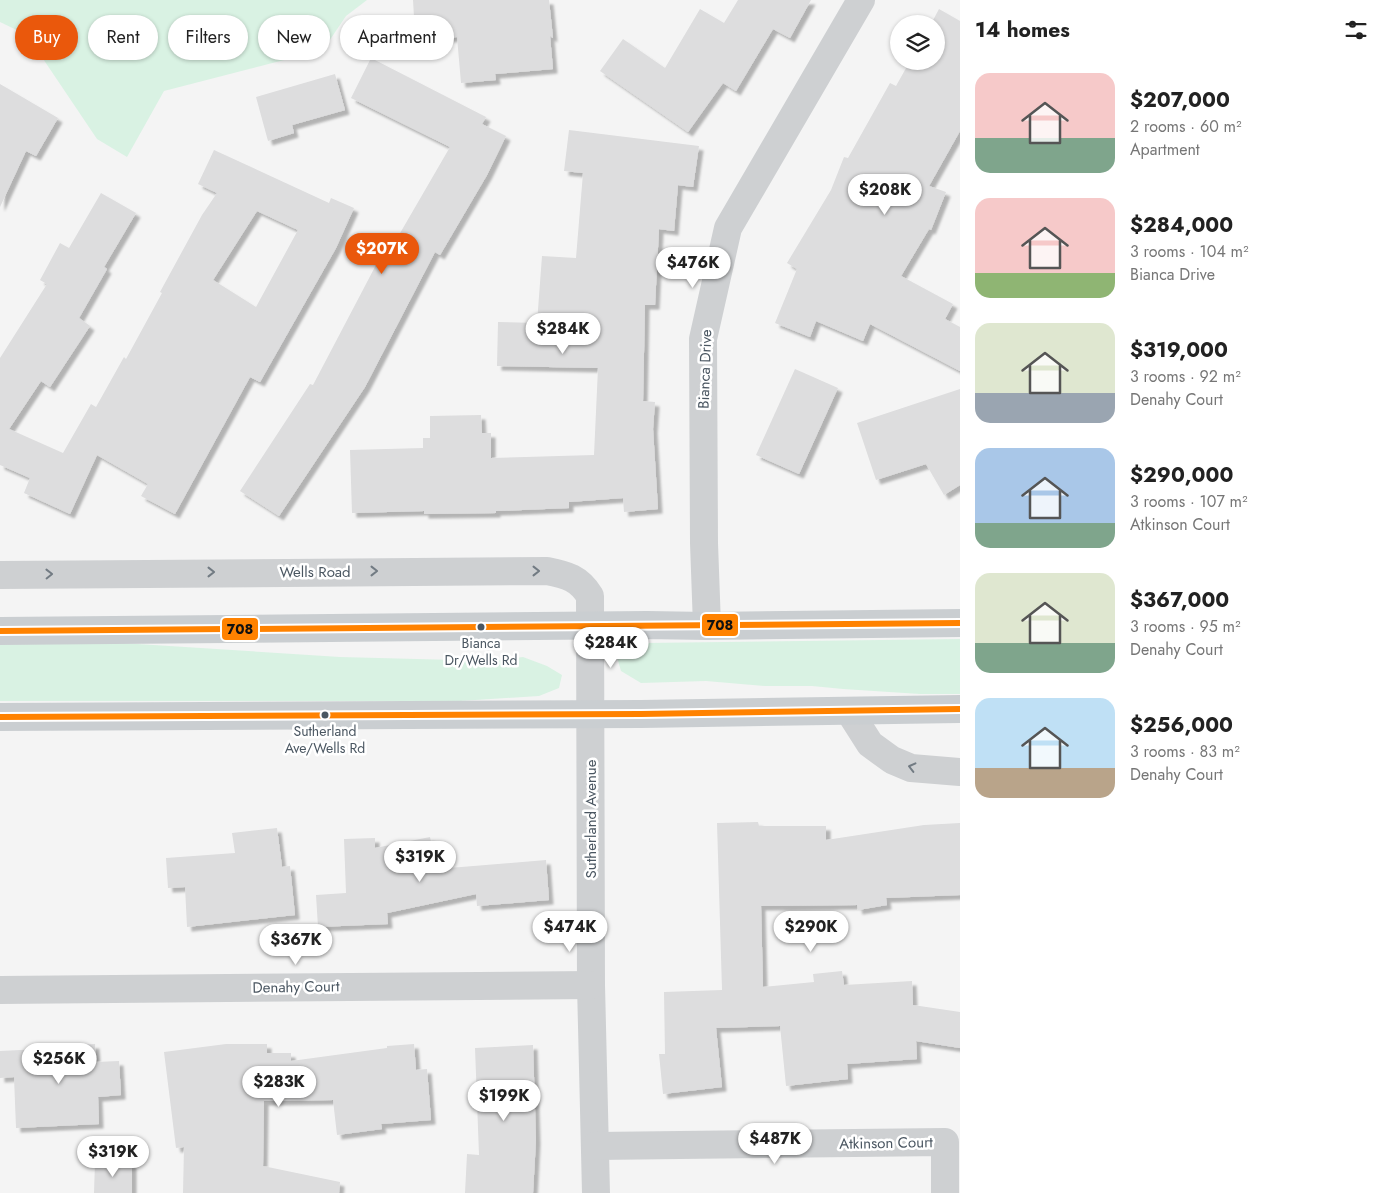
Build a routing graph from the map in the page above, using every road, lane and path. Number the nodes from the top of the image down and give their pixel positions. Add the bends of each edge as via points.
1 (861, 0) edge
2 (0, 575) edge
3 (960, 623) edge
4 (589, 626) junction
5 (707, 626) junction
6 (0, 631) edge
7 (960, 710) edge
8 (849, 711) junction
9 (591, 713) junction
10 (0, 717) edge
11 (960, 772) edge
12 (591, 985) junction
13 (0, 990) edge
14 (596, 1146) junction
15 (596, 1193) edge
16 (945, 1193) edge

1 - 5 street, Bianca Drive via 728,228 703,340
2 -> 4 street, Wells Road via 548,570 565,574 584,586 590,596
3 - 5 main road
4 - 5 main road
4 - 6 main road
4 - 9 street, Sutherland Avenue
7 - 8 main road
8 - 9 main road
11 -> 8 street via 911,768 892,760 870,744
9 - 10 main road
9 - 12 street, Sutherland Avenue
12 - 13 street, Denahy Court
12 - 14 street, Sutherland Avenue
14 - 15 street, Sutherland Avenue
14 - 16 street, Atkinson Court via 945,1142

